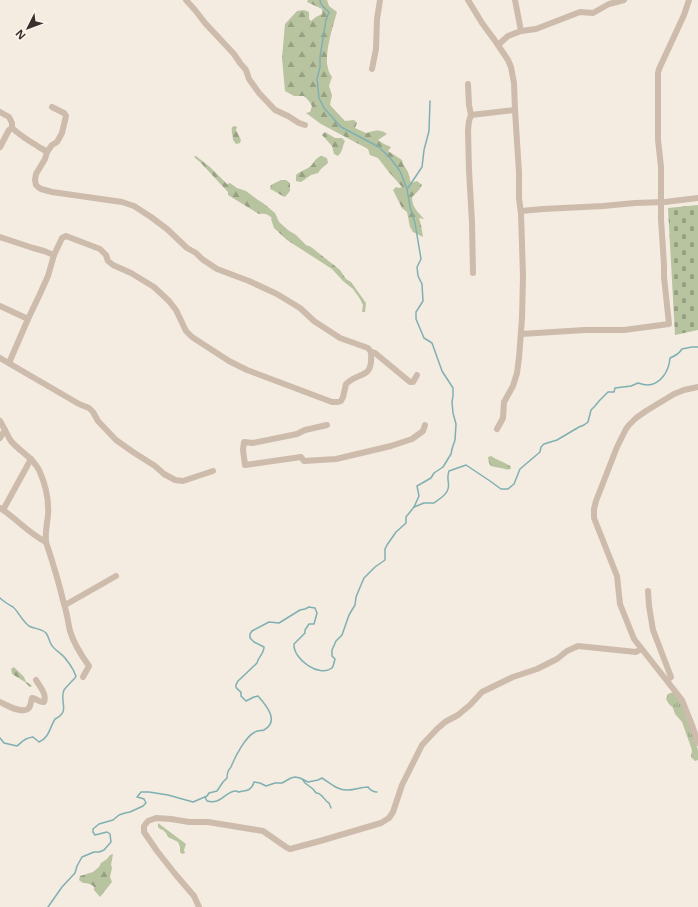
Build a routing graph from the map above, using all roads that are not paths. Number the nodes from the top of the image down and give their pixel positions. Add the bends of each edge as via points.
1 (186, 0) edge
2 (380, 0) edge
3 (468, 0) edge
4 (515, 0) edge
5 (624, 0) edge
6 (689, 0) edge
7 (521, 31) junction
8 (498, 45) junction
9 (372, 69) dead end
10 (468, 84) dead end
11 (52, 107) dead end
12 (515, 110) junction
13 (0, 112) edge
14 (471, 115) junction
15 (305, 125) dead end
16 (12, 128) junction
17 (0, 147) edge
18 (47, 152) junction
19 (698, 198) edge
20 (661, 202) junction
21 (521, 211) junction
22 (0, 236) edge
23 (54, 255) junction
24 (473, 274) dead end
25 (0, 306) edge
26 (28, 319) junction
27 (521, 334) junction
28 (371, 352) junction
29 (0, 358) edge
30 (9, 363) junction
31 (417, 375) dead end
32 (698, 387) edge
33 (0, 421) edge
34 (327, 425) dead end
35 (425, 425) dead end
36 (497, 429) dead end
37 (5, 430) junction
38 (0, 438) edge
39 (31, 458) junction
40 (213, 471) dead end
41 (2, 509) edge
42 (46, 542) junction
43 (116, 576) dead end
44 (648, 591) dead end
45 (65, 605) junction
46 (642, 649) junction
47 (83, 677) dead end
48 (36, 680) dead end
49 (667, 680) junction
50 (0, 702) edge
51 (698, 743) edge
52 (199, 907) edge

1 - 15 street via 234,54 246,70 249,79 274,110
2 - 9 street
3 - 8 street
4 - 7 street
5 - 7 street via 609,4 593,13 580,12 536,29
6 - 20 street via 658,73
7 - 8 street via 508,36
8 - 12 street via 512,67
10 - 14 street
11 - 18 street via 66,116 58,142
12 - 14 street
12 - 21 street
13 - 16 street via 9,116
14 - 24 street via 468,130
16 - 17 street
16 - 18 street
18 - 28 street via 35,180 41,189 134,206 218,269 277,294 340,338 368,348
19 - 20 street
20 - 21 street
20 - 27 street via 669,324 624,330
21 - 27 street
22 - 23 street
23 - 26 street via 38,300
23 - 28 street via 62,238 66,236 100,249 113,265 162,293 176,310 186,331 207,348 247,370 332,402 342,401 349,380 366,373 372,360
25 - 26 street
26 - 30 street
27 - 36 street via 514,386 504,402 503,418
28 - 31 street via 410,382 413,382
29 - 30 street
30 - 40 street via 89,408 116,440 175,480 183,481
32 - 46 street via 674,394 636,418 629,426 617,447 594,509 594,518 617,576 620,604 634,639
33 - 37 street
34 - 35 street via 297,434 253,443 244,442 245,465 300,457 304,461 336,459 412,439 423,431
37 - 38 street
37 - 39 street via 11,440
39 - 41 street
39 - 42 street via 39,469 44,483 48,514
41 - 42 street via 37,538
42 - 45 street
43 - 45 street
44 - 49 street via 653,630 672,677
45 - 47 street via 70,631 89,666
46 - 49 street
46 - 52 street via 636,652 578,646 557,659 482,692 458,715 437,729 422,745 402,785 390,818 381,823 290,849 263,831 208,822 156,818 148,821 144,826 144,832 194,896
48 - 50 street via 45,696 44,702 32,698 28,708 20,710
49 - 51 street via 682,700

